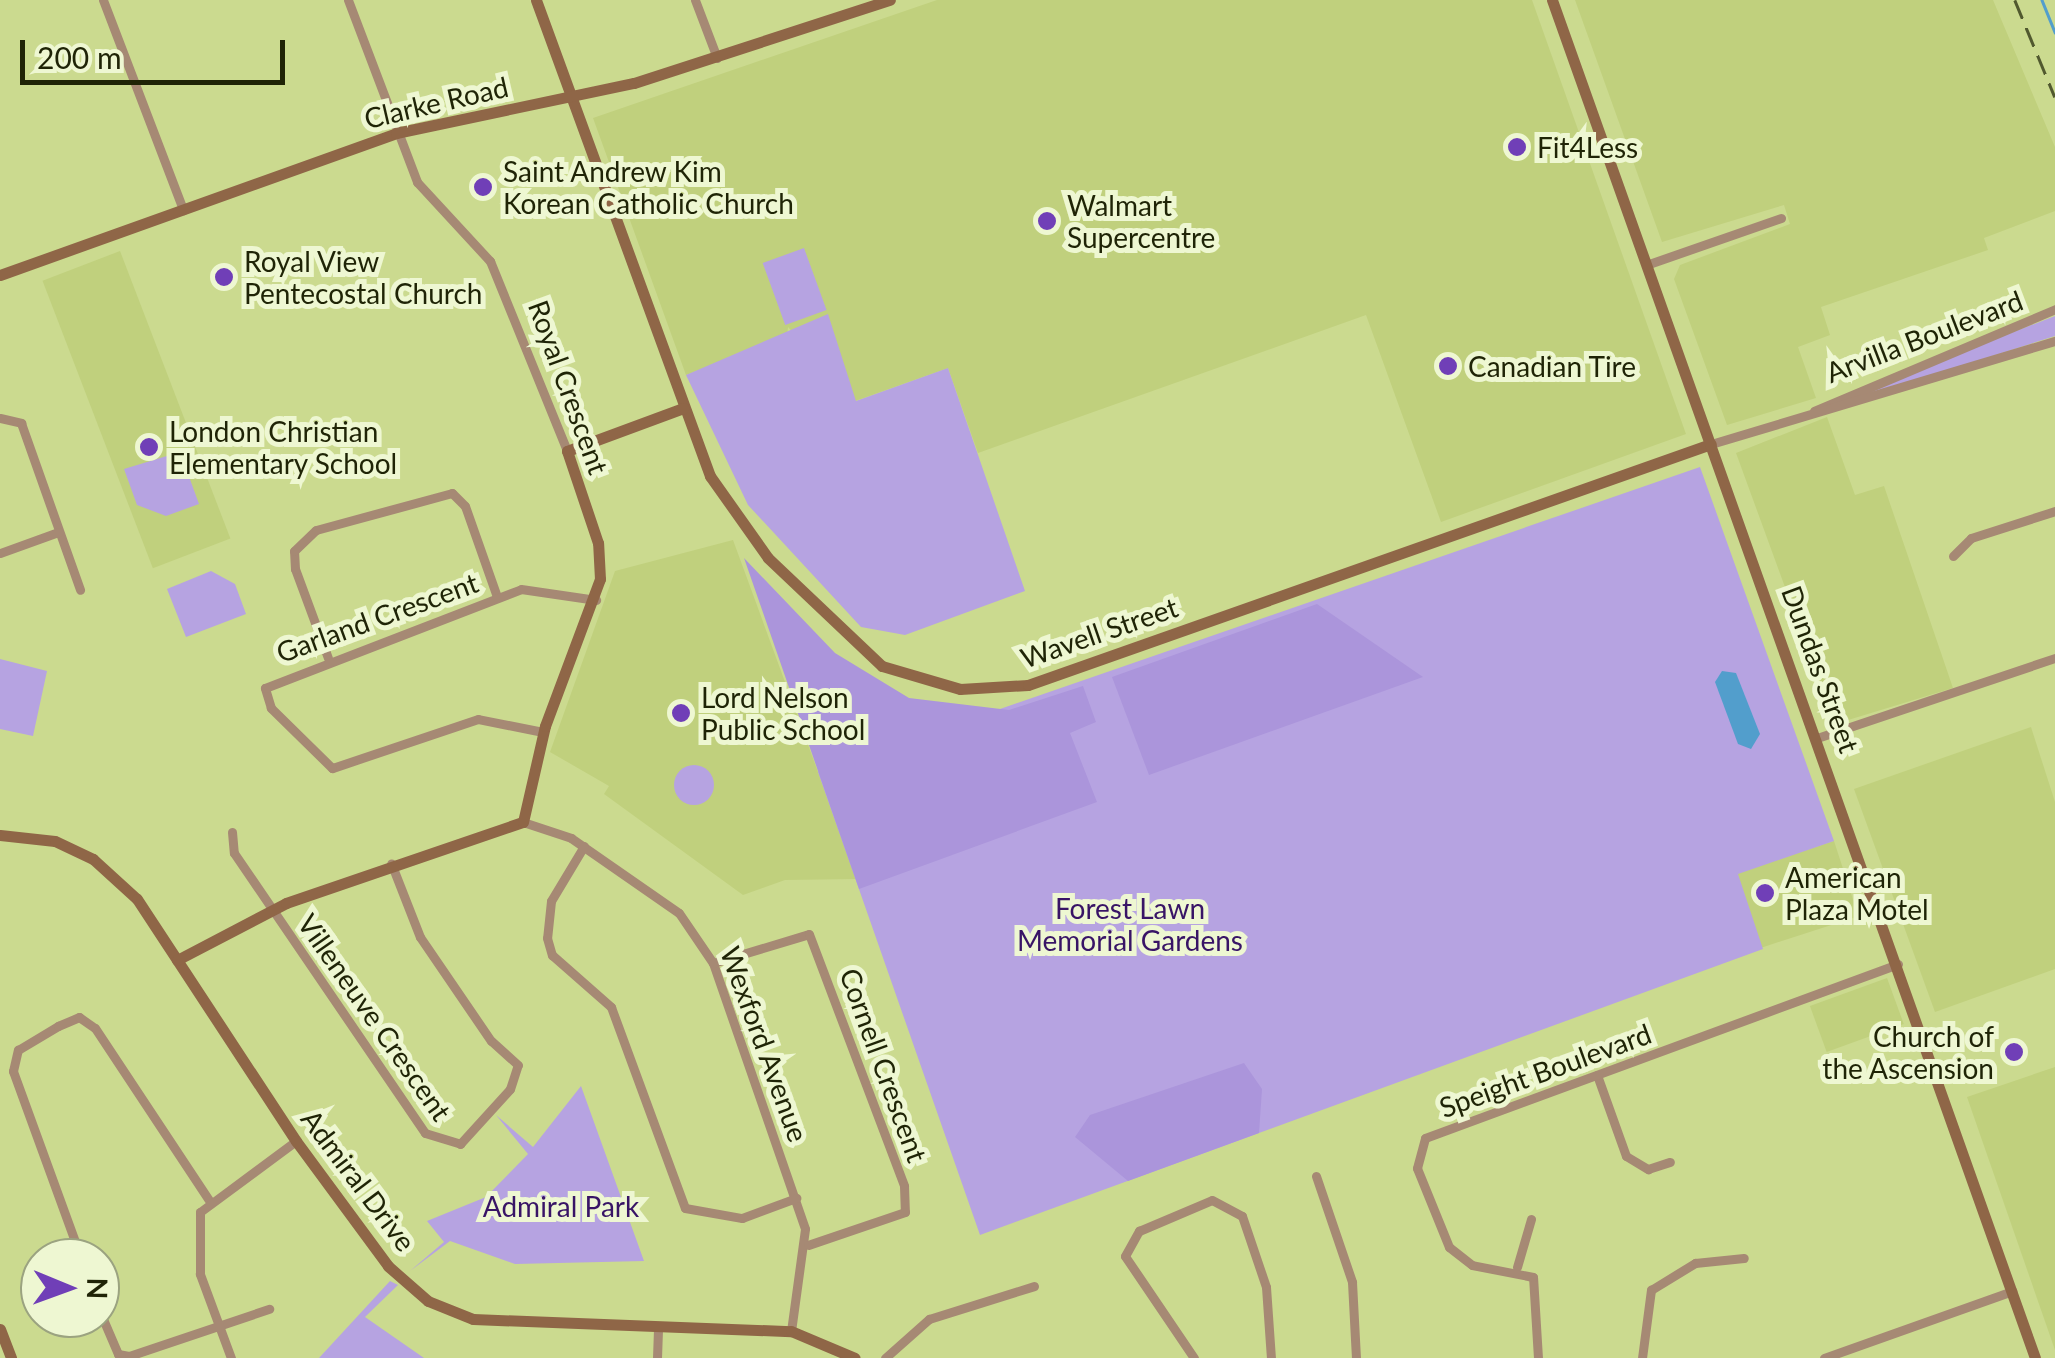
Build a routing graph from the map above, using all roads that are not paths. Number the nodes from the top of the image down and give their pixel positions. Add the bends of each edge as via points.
1 (103, 0) edge
2 (348, 0) edge
3 (536, 0) edge
4 (695, 0) edge
5 (890, 0) edge
6 (1552, 0) edge
7 (855, 6) edge
8 (717, 60) junction
9 (572, 97) junction
10 (396, 133) junction
11 (182, 210) junction
12 (1781, 218) dead end
13 (1646, 265) junction
14 (0, 275) edge
15 (2055, 309) edge
16 (2055, 341) edge
17 (683, 408) junction
18 (1814, 411) junction
19 (0, 418) edge
20 (1711, 444) junction
21 (567, 451) junction
22 (2053, 512) edge
23 (2055, 527) edge
24 (58, 532) junction
25 (0, 553) edge
26 (1953, 556) dead end
27 (80, 590) dead end
28 (498, 597) junction
29 (597, 600) junction
30 (328, 658) junction
31 (2055, 658) edge
32 (543, 732) junction
33 (1820, 737) junction
34 (523, 822) junction
35 (232, 832) dead end
36 (0, 835) edge
37 (584, 846) junction
38 (391, 864) junction
39 (274, 910) junction
40 (177, 960) junction
41 (713, 962) junction
42 (1900, 964) junction
43 (1597, 1075) junction
44 (296, 1141) junction
45 (1670, 1162) dead end
46 (1316, 1176) dead end
47 (796, 1198) junction
48 (209, 1200) junction
49 (1531, 1218) dead end
50 (75, 1238) edge
51 (808, 1245) junction
52 (1744, 1258) dead end
53 (1517, 1267) junction
54 (1034, 1286) dead end
55 (2012, 1290) junction
56 (269, 1308) dead end
57 (218, 1324) junction
58 (658, 1326) junction
59 (0, 1329) edge
60 (791, 1331) junction
61 (111, 1338) edge
62 (1855, 1347) junction
63 (11, 1358) edge
64 (231, 1358) edge
65 (657, 1358) edge
66 (854, 1358) edge
67 (885, 1358) edge
68 (1194, 1358) edge
69 (1272, 1358) edge
70 (1356, 1358) edge
71 (1538, 1358) edge
72 (1642, 1358) edge
73 (1824, 1358) edge
74 (1859, 1358) edge
75 (2035, 1358) edge

1 - 11 street
2 - 10 street, Royal Crescent
3 - 9 street, Wavell Street
4 - 8 street
5 - 7 street, Clarke Road
6 - 13 street, Dundas Street
7 - 8 street, Clarke Road
8 - 9 street, Clarke Road
9 - 10 street, Clarke Road
9 - 17 street, Wavell Street
10 - 11 street, Clarke Road
10 - 21 street, Royal Crescent via 417,182 490,260 508,293
11 - 14 street, Clarke Road
12 - 13 street
13 - 20 street, Dundas Street
15 - 18 street, Arvilla Boulevard
16 - 18 street, Arvilla Boulevard
17 - 20 street, Wavell Street via 734,518 817,610 882,666 960,689 1069,673
17 - 21 street
18 - 20 street, Arvilla Boulevard
19 - 24 street via 21,423
20 - 33 street, Dundas Street
21 - 29 street, Royal Crescent via 598,543
22 - 23 street
22 - 26 street via 1970,538
24 - 25 street
24 - 27 street
28 - 29 street, Garland Crescent via 544,589
28 - 30 street, Garland Crescent
28 - 30 street via 466,506 452,492 316,530 294,551 295,569
29 - 32 street, Royal Crescent
30 - 32 street, Garland Crescent via 264,688 270,708 332,768 478,719
31 - 33 street
32 - 34 street, Royal Crescent
33 - 42 street, Dundas Street
34 - 37 street, Wexford Avenue
34 - 38 street
35 - 39 street via 234,852
36 - 40 street, Admiral Drive via 55,841 93,859 137,900
37 - 41 street, Wexford Avenue via 680,914
37 - 47 street via 550,901 546,938 552,955 611,1007 685,1208 742,1218
38 - 39 street
38 - 39 street, Villeneuve Crescent via 420,937 491,1042 518,1065 510,1088 460,1144 424,1133
39 - 40 street
40 - 44 street, Admiral Drive
41 - 47 street, Wexford Avenue
41 - 51 street, Cornell Crescent via 809,934 904,1186 904,1212
42 - 43 street, Speight Boulevard
42 - 55 street, Dundas Street
43 - 45 street via 1626,1156 1648,1169
43 - 53 street, Speight Boulevard via 1425,1138 1417,1151 1449,1248 1472,1265
44 - 48 street
44 - 58 street, Admiral Drive via 388,1266 428,1301 473,1319
46 - 70 street via 1352,1282
47 - 51 street, Wexford Avenue
48 - 50 street via 94,1028 79,1018 18,1050 13,1071
48 - 57 street via 193,1239
49 - 53 street
51 - 60 street, Wexford Avenue
52 - 72 street via 1695,1263 1651,1290
53 - 71 street via 1536,1285
54 - 67 street via 929,1319
55 - 62 street
55 - 75 street, Dundas Street
56 - 57 street
57 - 61 street via 129,1356 118,1354
57 - 64 street
58 - 60 street, Admiral Drive
58 - 65 street
59 - 63 street
60 - 66 street, Admiral Drive
62 - 73 street
62 - 74 street
68 - 69 street via 1125,1256 1139,1231 1212,1200 1242,1216 1266,1287

